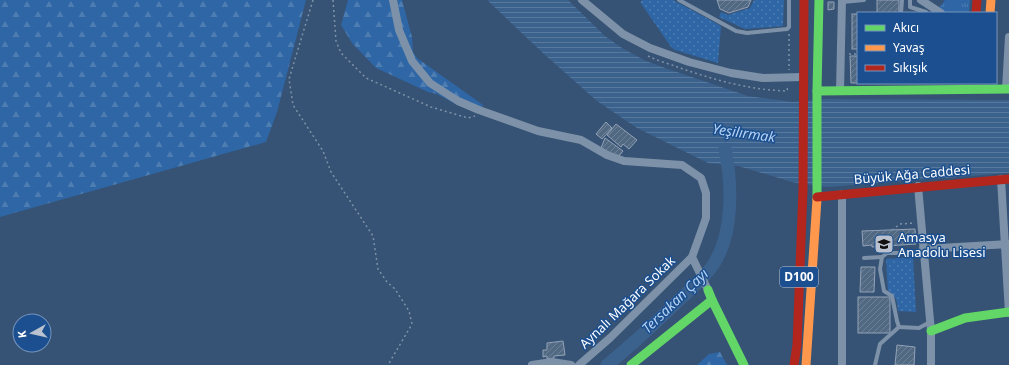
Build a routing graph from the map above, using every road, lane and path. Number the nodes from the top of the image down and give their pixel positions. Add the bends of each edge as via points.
1 (313, 0) edge
2 (333, 0) edge
3 (393, 0) edge
4 (582, 0) edge
5 (678, 0) edge
6 (789, 0) edge
7 (804, 0) edge
8 (818, 0) edge
9 (864, 0) edge
10 (902, 0) edge
11 (910, 0) edge
12 (922, 0) edge
13 (938, 0) edge
14 (977, 0) edge
15 (991, 0) edge
16 (842, 1) edge
17 (929, 10) edge
18 (901, 12) edge
19 (976, 12) edge
20 (990, 12) edge
21 (789, 27) junction
22 (1009, 37) edge
23 (841, 54) junction
24 (857, 54) edge
25 (803, 77) junction
26 (789, 78) junction
27 (971, 86) edge
28 (987, 86) edge
29 (1007, 89) edge
30 (840, 91) junction
31 (817, 94) junction
32 (488, 113) junction
33 (1005, 179) edge
34 (918, 186) junction
35 (817, 193) junction
36 (842, 194) junction
37 (921, 222) junction
38 (892, 230) dead end
39 (1007, 245) edge
40 (923, 249) junction
41 (692, 257) junction
42 (882, 257) junction
43 (864, 258) dead end
44 (708, 290) joint
45 (712, 300) junction
46 (1009, 313) edge
47 (899, 327) junction
48 (930, 327) junction
49 (388, 365) edge
50 (532, 365) edge
51 (571, 365) edge
52 (579, 365) edge
53 (631, 365) edge
54 (744, 365) edge
55 (794, 365) edge
56 (806, 365) edge
57 (842, 365) edge
58 (875, 365) edge
59 (931, 365) edge

1 - 49 path via 289,79 293,105 323,151 331,172 373,236 378,269 409,311 412,324
2 - 32 path via 336,41 341,53 366,78 431,107 468,118
3 - 32 street via 399,30 412,61 430,83 458,101
4 - 26 street via 623,34 650,48 731,74
5 - 21 lane via 741,32 782,31
6 - 21 lane
7 - 25 main road, D100
8 - 31 main road, D100
9 - 16 lane
10 - 18 lane
11 - 17 lane via 910,7 926,12
12 - 17 street
13 - 17 street
14 - 19 main road
15 - 20 main road
16 - 23 street
21 - 26 path
22 - 29 street
23 - 24 path
23 - 30 street
25 - 26 street
25 - 55 main road, D100 via 802,189 797,345
27 - 28 main road
27 - 30 main road
28 - 29 main road
30 - 31 main road
31 - 35 main road, D100
32 - 41 street via 538,131 581,140 607,155 624,161 682,165 701,178 706,193 706,218
33 - 34 main road, Büyük Ağa Caddesi
33 - 39 street
34 - 36 main road, Büyük Ağa Caddesi
34 - 37 street
35 - 36 main road, Büyük Ağa Caddesi
35 - 56 main road, D100
36 - 57 street
37 - 38 path via 900,224
37 - 40 street
39 - 40 street
39 - 46 street
40 - 42 lane via 913,253 887,253
40 - 48 street
41 - 44 street
41 - 52 street, Aynalı Mağara Sokak
42 - 43 lane
42 - 47 lane via 880,269 884,291 892,296
44 - 45 main road
45 - 53 main road
45 - 54 main road
46 - 48 main road via 965,318
47 - 48 lane
47 - 58 lane via 880,344
48 - 59 street
50 - 51 street via 552,362

